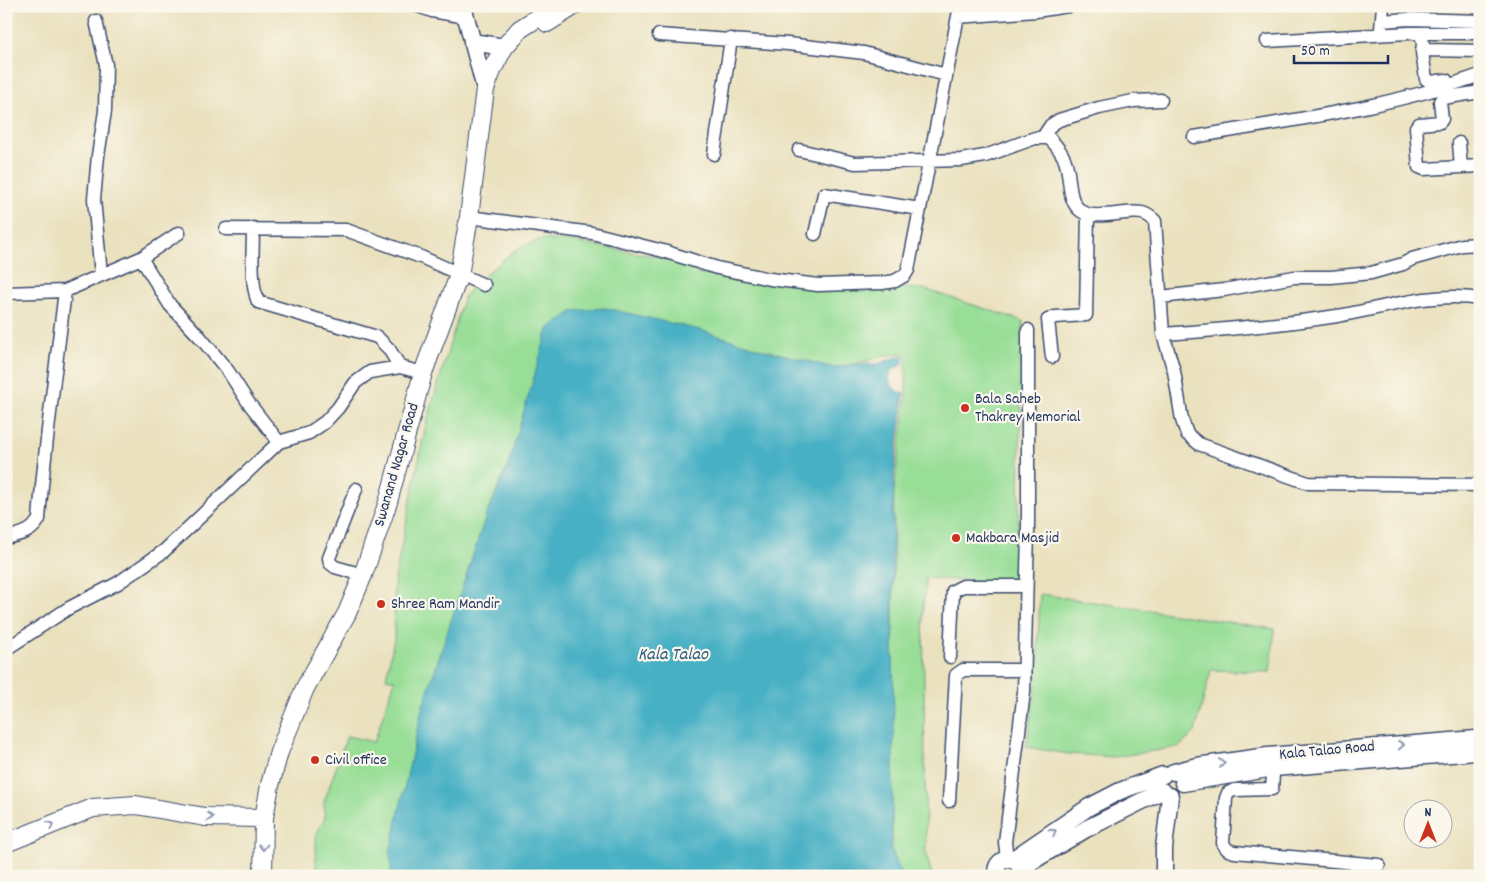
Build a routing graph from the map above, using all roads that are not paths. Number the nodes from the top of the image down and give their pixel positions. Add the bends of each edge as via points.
1 (418, 6) edge
2 (556, 6) edge
3 (574, 6) edge
4 (1068, 6) edge
5 (1383, 6) edge
6 (465, 12) edge
7 (959, 12) edge
8 (1410, 13) junction
9 (96, 21) dead end
10 (1382, 21) junction
11 (1480, 21) edge
12 (1415, 33) junction
13 (1480, 33) edge
14 (659, 35) dead end
15 (1382, 36) junction
16 (731, 39) junction
17 (1267, 41) dead end
18 (472, 42) junction
19 (508, 42) junction
20 (1480, 51) edge
21 (1422, 52) junction
22 (1480, 68) edge
23 (946, 75) junction
24 (1480, 75) edge
25 (485, 89) junction
26 (1480, 92) edge
27 (1161, 100) dead end
28 (1043, 137) junction
29 (1194, 137) dead end
30 (1459, 143) dead end
31 (799, 150) dead end
32 (714, 154) dead end
33 (930, 160) junction
34 (1480, 166) edge
35 (1461, 167) junction
36 (920, 209) junction
37 (1088, 214) junction
38 (469, 217) junction
39 (253, 228) junction
40 (226, 229) dead end
41 (179, 233) dead end
42 (815, 234) dead end
43 (1480, 244) edge
44 (141, 258) junction
45 (101, 275) junction
46 (459, 275) junction
47 (484, 285) dead end
48 (65, 291) junction
49 (6, 294) edge
50 (1160, 297) junction
51 (1480, 299) edge
52 (1028, 330) dead end
53 (1163, 334) junction
54 (1052, 357) dead end
55 (400, 367) junction
56 (423, 373) junction
57 (279, 442) junction
58 (1480, 484) edge
59 (356, 489) dead end
60 (6, 538) edge
61 (363, 575) junction
62 (1026, 586) junction
63 (6, 649) edge
64 (950, 657) dead end
65 (970, 663) dead end
66 (1024, 666) junction
67 (1480, 741) edge
68 (1480, 750) edge
69 (1274, 762) junction
70 (1171, 783) junction
71 (1120, 791) junction
72 (949, 801) dead end
73 (1128, 808) junction
74 (264, 818) junction
75 (6, 843) edge
76 (1379, 864) dead end
77 (1020, 867) edge
78 (996, 875) edge
79 (263, 876) edge
80 (1164, 876) edge

1 - 6 street via 432,11
2 - 19 main road via 520,29
3 - 19 main road via 523,37
4 - 7 street via 1027,12
5 - 10 street
6 - 18 street, Swanand Nagar Road
7 - 23 street
8 - 10 street
8 - 11 street
8 - 12 street
9 - 45 street via 106,65 105,111 94,199
10 - 15 street
12 - 13 street
12 - 15 street
12 - 21 street via 1423,44
14 - 16 street
15 - 17 street
16 - 23 street via 864,53
16 - 32 street
18 - 19 street
18 - 25 street, Swanand Nagar Road
19 - 25 main road
20 - 21 street
21 - 22 street via 1426,79 1430,82 1454,79
23 - 33 street
24 - 29 street via 1382,104
25 - 38 main road, Swanand Nagar Road
26 - 35 street via 1443,98 1440,101 1440,122 1418,124 1416,127 1419,166 1424,169
27 - 28 street via 1133,101 1059,120 1051,124
28 - 33 street via 985,156
28 - 37 street via 1055,144 1066,163 1072,200 1077,208
30 - 35 street
31 - 33 street via 855,163
33 - 36 street
34 - 35 street
36 - 38 street via 905,275 882,283 818,285 717,268 592,233
36 - 42 street via 824,194
37 - 50 street via 1144,213 1156,221
37 - 54 street via 1086,315 1055,316 1048,320
38 - 46 main road, Swanand Nagar Road
39 - 40 street
39 - 46 street via 346,230 421,257
39 - 55 street via 258,302 377,337
41 - 44 street
43 - 50 street via 1462,245 1371,272 1294,277 1224,290
44 - 45 street
44 - 57 street via 170,305 228,371
45 - 48 street
46 - 47 street
46 - 56 main road, Swanand Nagar Road
48 - 49 street
48 - 60 street via 44,452 39,519 30,531
50 - 53 street
51 - 53 street via 1434,297 1328,317 1247,328
52 - 62 street
53 - 58 street via 1174,371 1182,420 1187,434 1199,444 1308,483
55 - 56 street
55 - 57 street via 370,372 355,383 325,422 309,432
56 - 61 main road, Swanand Nagar Road via 388,502
57 - 63 street via 164,551
59 - 61 street via 329,558 335,567
61 - 74 main road, Swanand Nagar Road via 348,613 305,688 287,730 270,785
62 - 64 street via 963,586 953,591
62 - 66 street
65 - 66 street
66 - 72 street via 963,670 956,675
66 - 77 street via 1024,692 1005,842
69 -> 67 street, Kala Talao Road
68 - 69 street, Kala Talao Road
69 - 70 street, Kala Talao Road via 1198,766
69 - 76 street via 1272,789 1228,793 1225,848 1235,852
70 - 71 street, Kala Talao Road
70 - 73 street, Kala Talao Road
70 - 80 street
71 - 73 street
77 -> 71 street, Kala Talao Road via 1088,807
73 - 77 street, Kala Talao Road
75 -> 74 main road via 93,808 136,805 205,817
74 -> 79 main road, Swanand Nagar Road
77 - 78 street via 998,864

